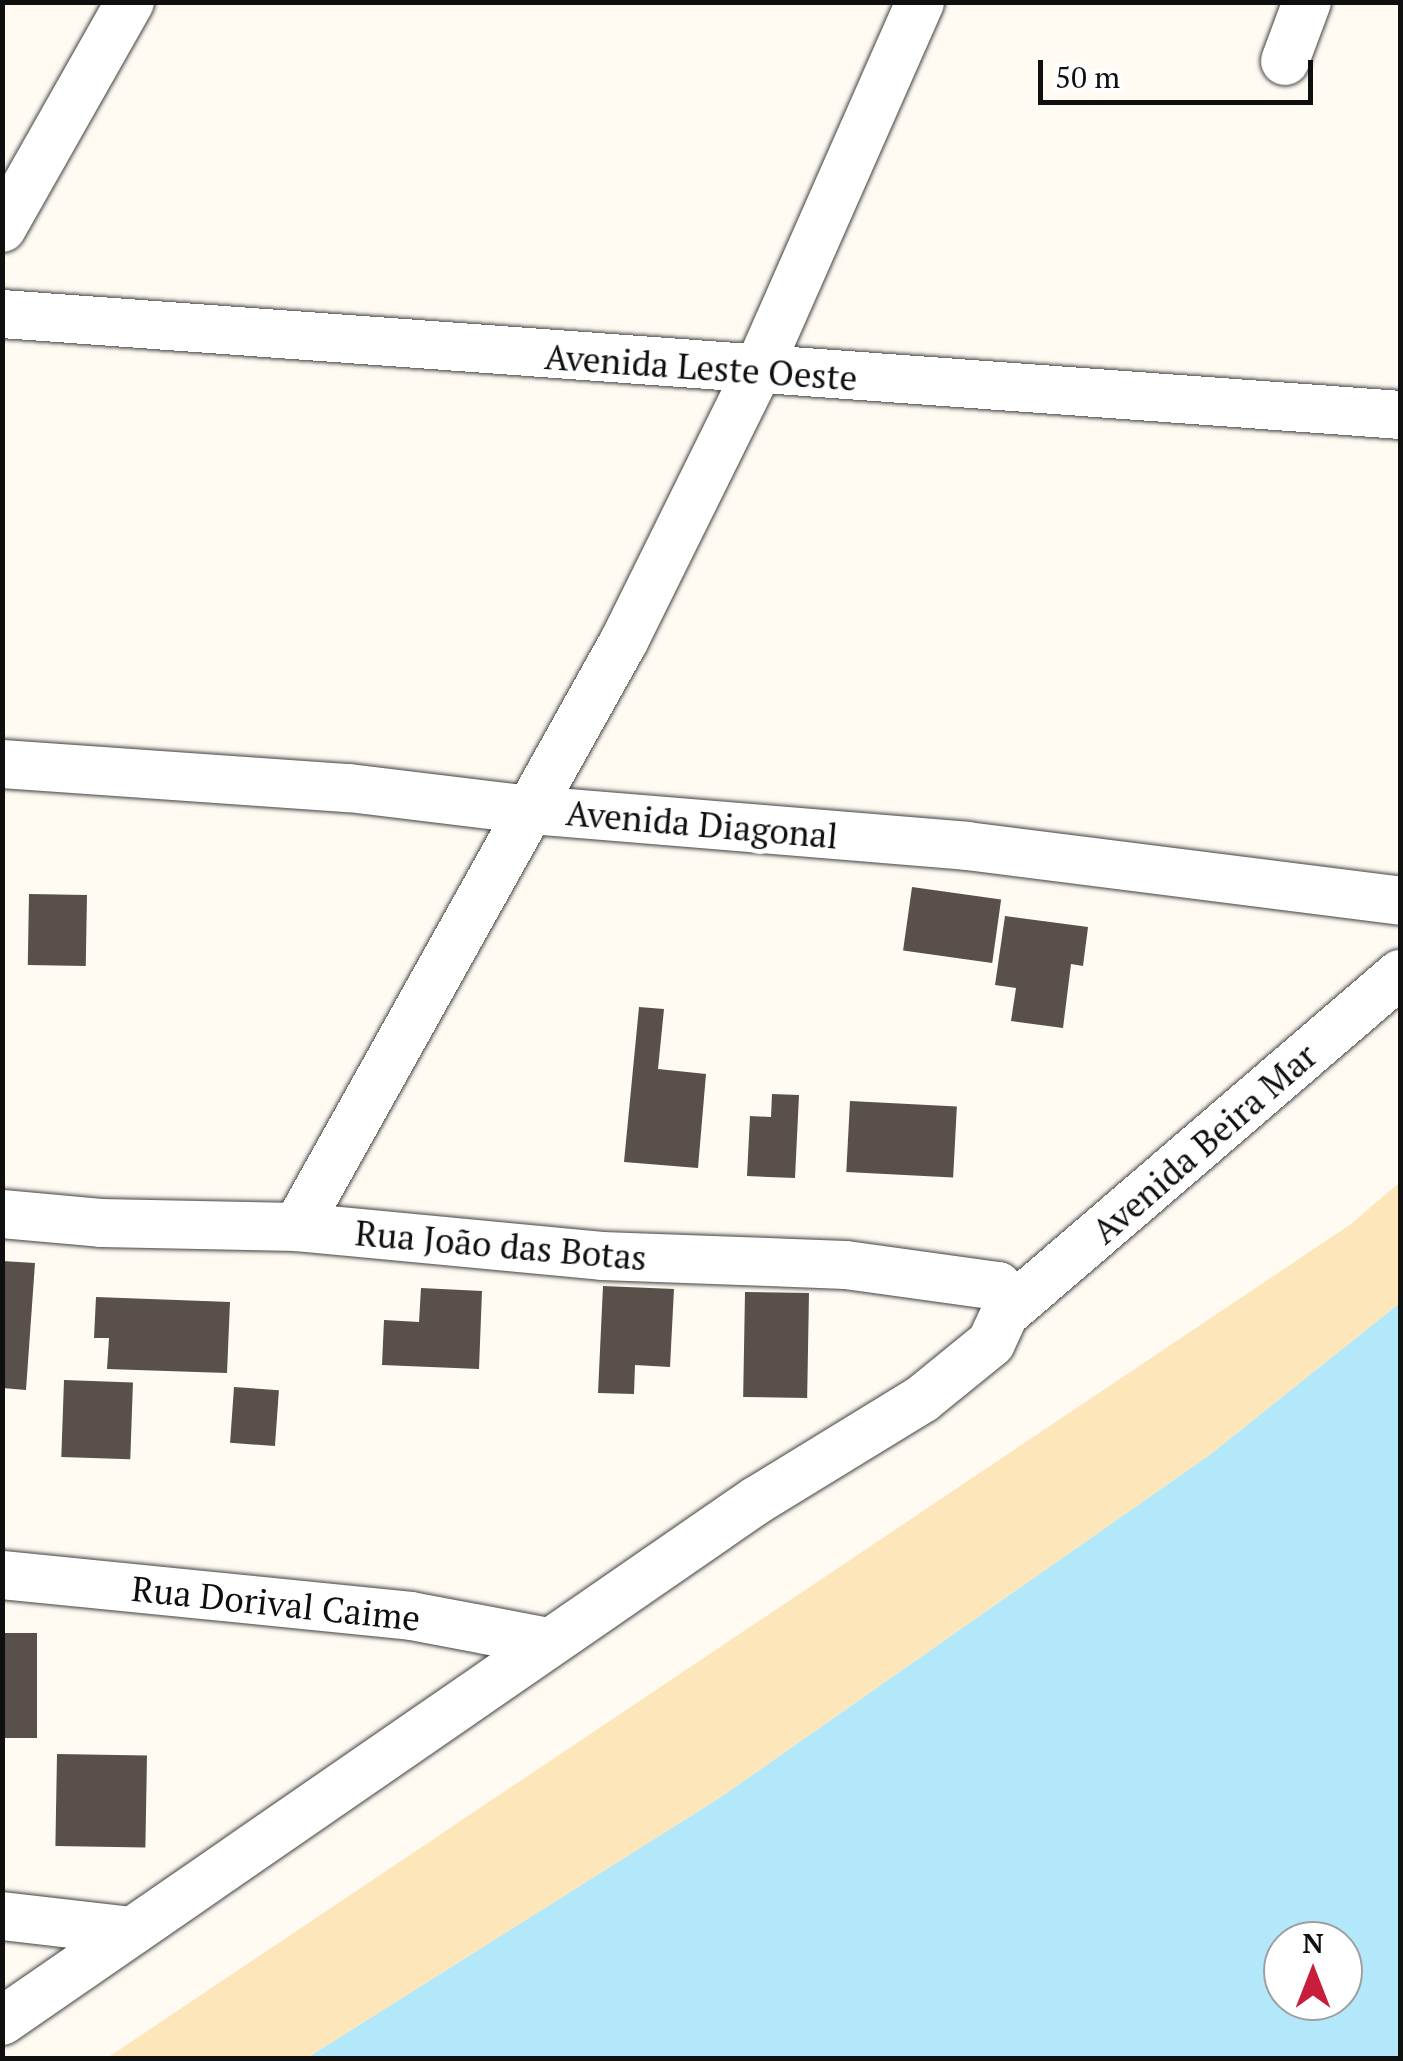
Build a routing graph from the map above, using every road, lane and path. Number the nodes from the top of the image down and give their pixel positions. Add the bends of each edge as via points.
1 (130, 2) edge
2 (920, 2) edge
3 (1307, 2) edge
4 (1285, 62) dead end
5 (2, 228) edge
6 (2, 314) edge
7 (757, 372) junction
8 (1400, 415) edge
9 (2, 764) edge
10 (532, 810) junction
11 (1400, 901) edge
12 (1400, 974) edge
13 (2, 1214) edge
14 (297, 1227) junction
15 (1003, 1299) junction
16 (2, 1575) edge
17 (549, 1642) junction
18 (2, 1916) edge
19 (132, 1931) junction
20 (2, 2021) edge

1 - 5 street
2 - 7 street
3 - 4 street
6 - 7 street, Avenida Leste Oeste
7 - 8 street, Avenida Leste Oeste
7 - 10 street
9 - 10 street, Avenida Diagonal via 349,788
10 - 11 street, Avenida Diagonal via 967,846
10 - 14 street
12 - 15 street, Avenida Beira Mar
13 - 14 street, Rua João das Botas via 101,1224
14 - 15 street, Rua João das Botas via 602,1256 846,1265
15 - 17 street, Avenida Beira Mar via 991,1343 922,1399 757,1500
16 - 17 street, Rua Dorival Caime via 411,1616
17 - 19 street, Avenida Beira Mar
18 - 19 street
19 - 20 street, Avenida Beira Mar

